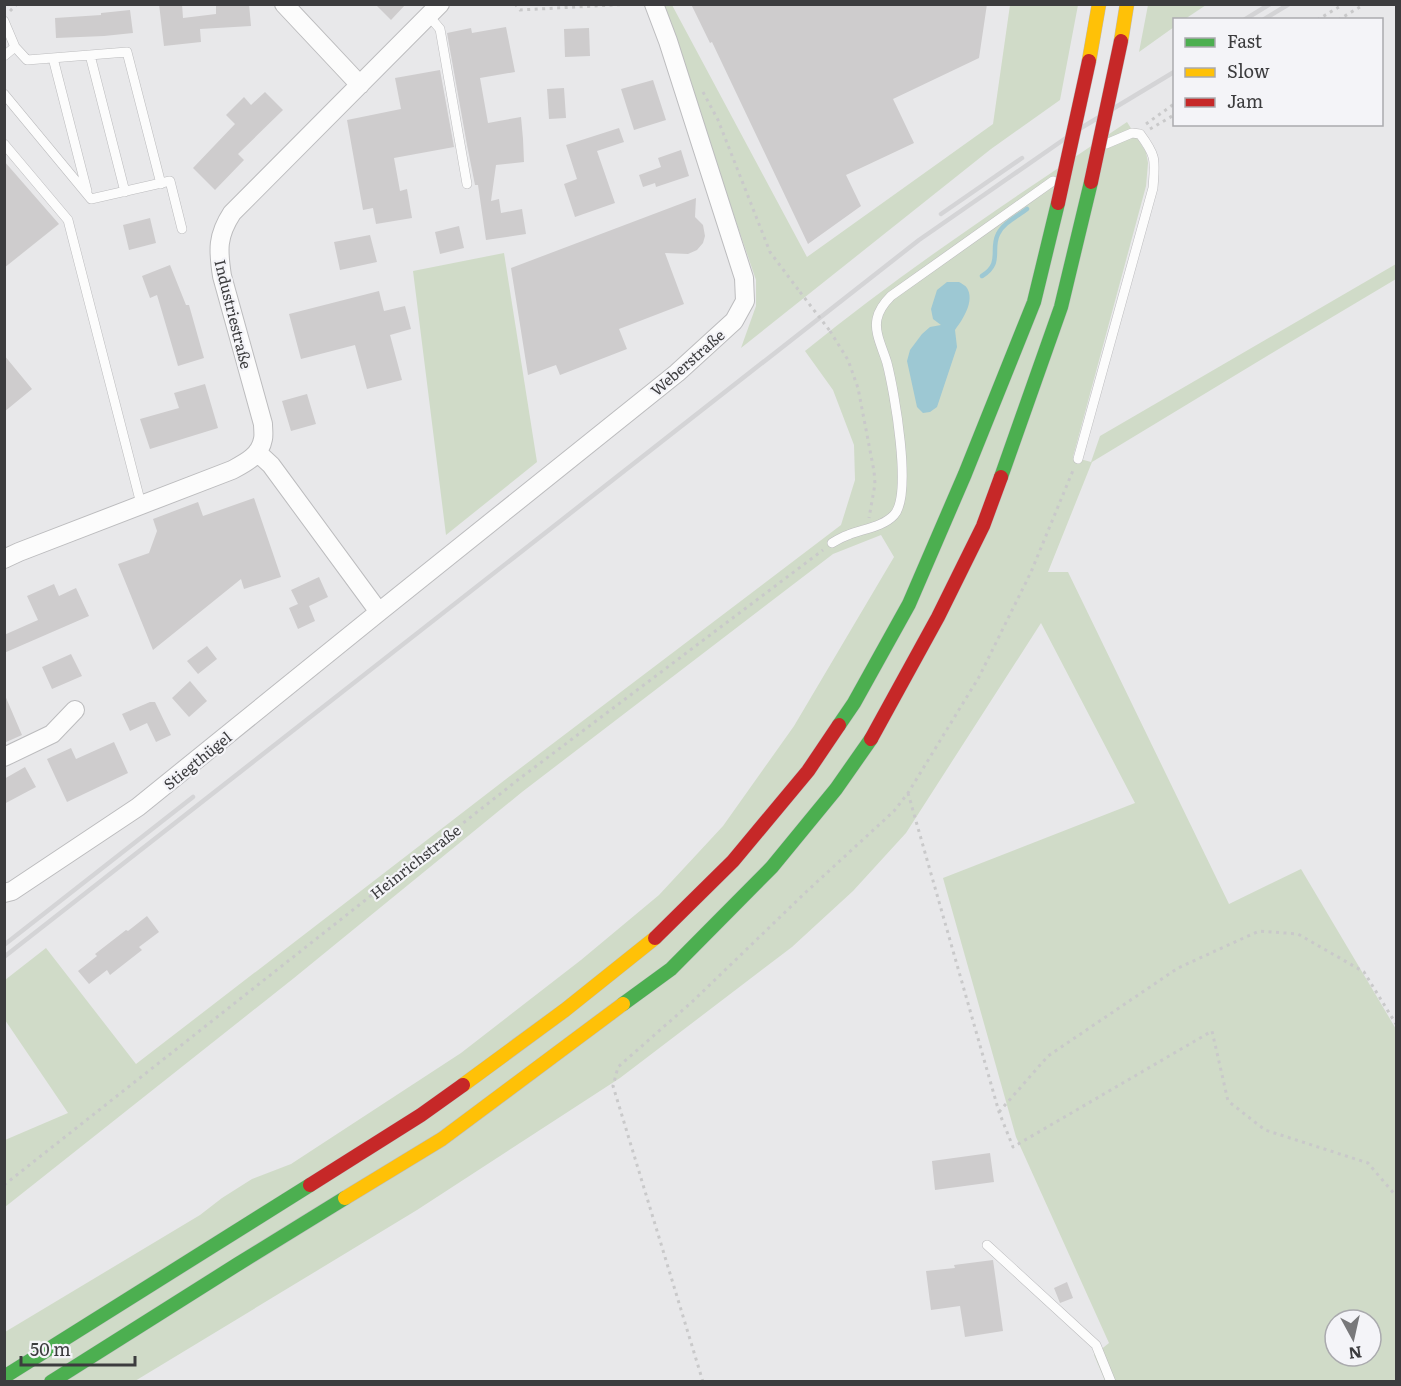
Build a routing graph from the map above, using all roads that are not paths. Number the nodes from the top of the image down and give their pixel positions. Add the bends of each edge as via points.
1 (284, 4) edge
2 (654, 4) edge
3 (1099, 4) edge
4 (1127, 4) edge
5 (435, 10) edge
6 (4, 21) edge
7 (15, 47) junction
8 (90, 55) junction
9 (4, 56) edge
10 (53, 58) junction
11 (360, 85) junction
12 (4, 94) edge
13 (4, 144) edge
14 (161, 184) junction
15 (467, 184) dead end
16 (125, 192) junction
17 (87, 194) junction
18 (182, 229) dead end
19 (257, 452) junction
20 (1078, 459) road end
21 (141, 504) junction
22 (832, 543) road end
23 (4, 559) edge
24 (379, 612) junction
25 (75, 710) dead end
26 (4, 757) edge
27 (4, 893) edge
28 (987, 1245) dead end
29 (4, 1377) edge
30 (51, 1382) edge
31 (1111, 1382) edge

1 - 11 street
2 - 24 street, Weberstraße via 744,278 745,301 734,321 677,374
3 - 29 highway, bridge via 1034,302 909,604 854,703 808,771 733,861 650,943 565,1010 422,1115
4 - 30 highway, bridge via 1060,308 983,526 870,741 836,789 772,867 671,969 442,1139
5 - 11 street, Industriestraße
5 - 15 lane
6 - 7 lane
7 - 9 lane
7 - 10 lane via 27,60
8 - 10 lane
8 - 14 lane via 127,52
8 - 16 lane
10 - 17 lane
11 - 19 street, Industriestraße via 232,213 220,239 222,276 262,424 263,439
12 - 17 lane
13 - 21 lane via 68,220
14 - 16 lane
14 - 18 lane via 171,181
16 - 17 lane via 91,199
19 - 21 street via 232,470
19 - 24 street via 292,484
20 - 22 lane via 1153,188 1152,149 1136,134 1110,141 1080,161 882,305 878,332 885,343 896,400 900,505 887,521
21 - 23 street
24 - 27 street, Stiegthügel via 138,807
25 - 26 street via 52,734
28 - 31 lane via 1096,1345

